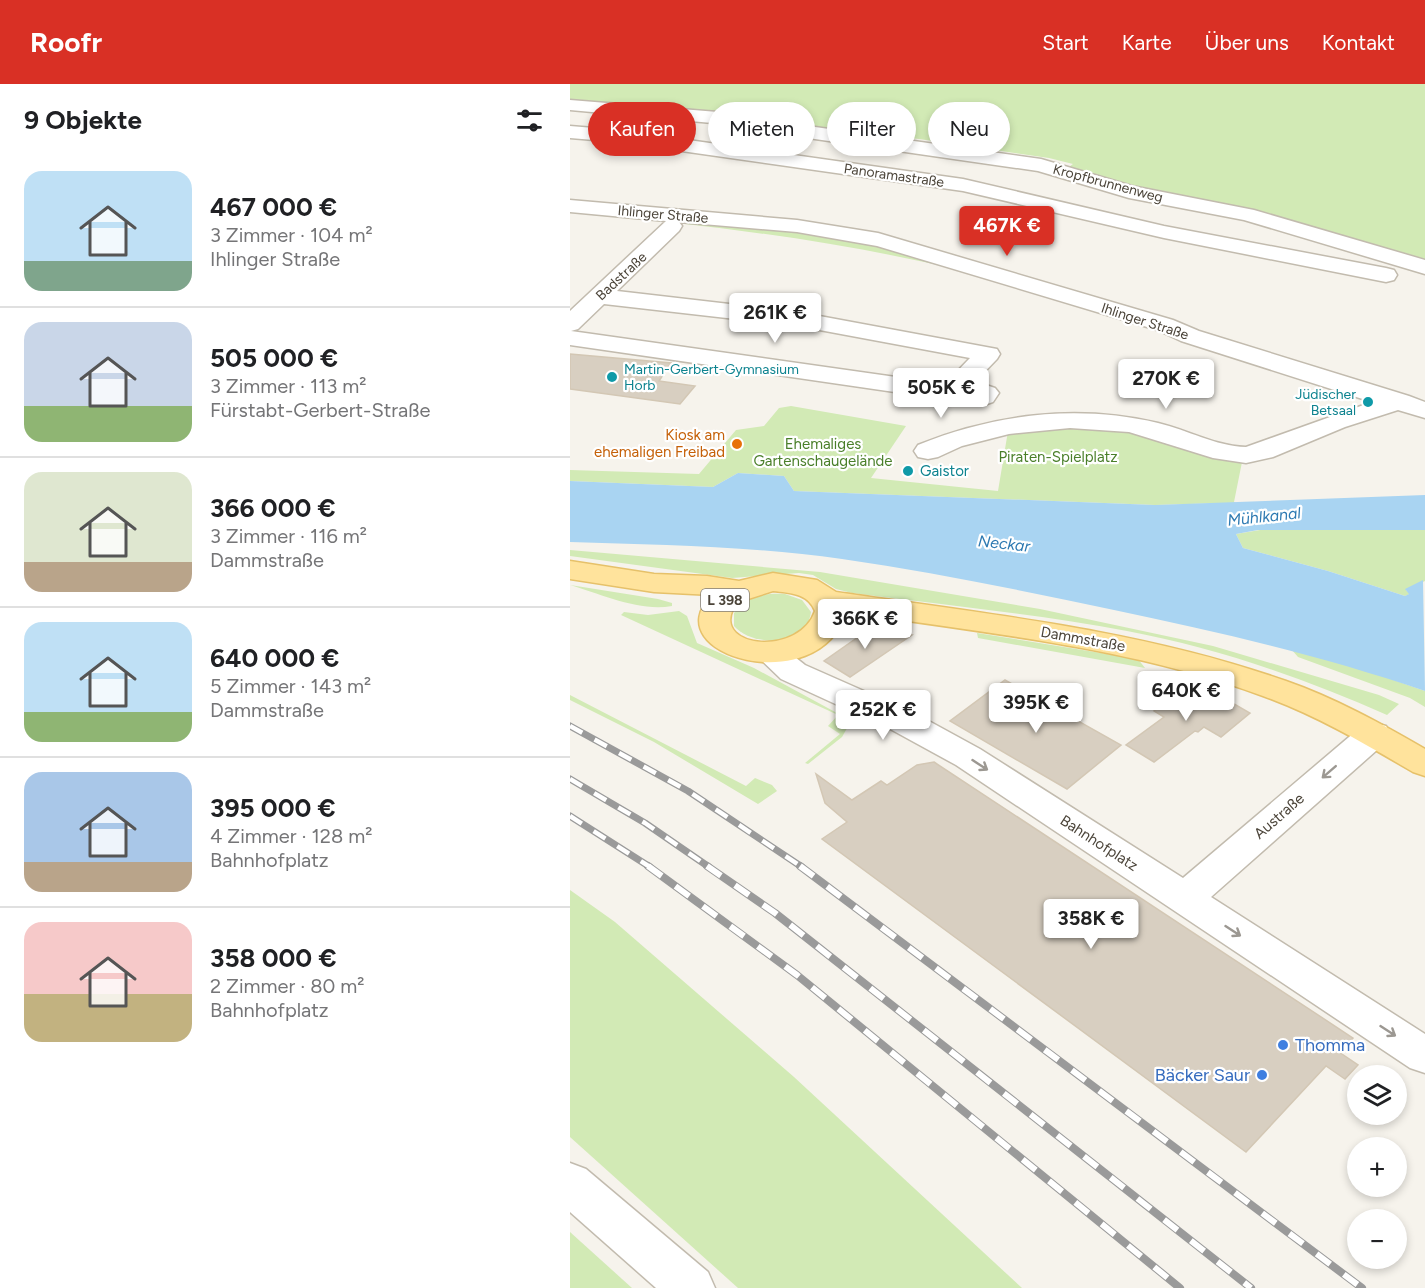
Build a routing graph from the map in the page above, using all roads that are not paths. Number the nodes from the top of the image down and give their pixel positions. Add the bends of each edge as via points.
1 (570, 105) edge
2 (570, 132) edge
3 (570, 206) edge
4 (570, 214) edge
5 (671, 226) junction
6 (1425, 267) edge
7 (1002, 277) junction
8 (1425, 283) edge
9 (599, 296) junction
10 (570, 324) edge
11 (570, 338) edge
12 (951, 392) junction
13 (986, 393) dead end
14 (1400, 401) junction
15 (1425, 410) edge
16 (928, 451) dead end
17 (570, 570) edge
18 (728, 600) junction
19 (822, 623) junction
20 (770, 653) junction
21 (825, 686) junction
22 (1374, 734) junction
23 (1425, 764) edge
24 (1185, 899) junction
25 (1425, 1056) edge
26 (570, 1183) edge
27 (691, 1288) edge

1 - 6 street, Kropfbrunnenweg via 768,122 808,132 1041,165 1129,192 1247,214
2 - 8 street, Panoramastraße via 969,186 1164,232
3 - 7 street, Ihlinger Straße via 797,226 920,251
4 - 5 street, Ihlinger Straße
5 - 7 street, Ihlinger Straße via 863,250 970,276
5 - 9 street, Badstraße
7 - 14 street, Ihlinger Straße
9 - 10 street, Badstraße
9 - 12 street via 798,319 988,354
11 - 12 street
12 - 13 street via 984,397
14 - 15 street, Ihlinger Straße
14 - 16 street via 1249,455 1206,448 1152,429 1075,422 972,433
17 - 18 main road
18 - 19 main road, L 398 via 756,584 790,582 819,592
18 - 20 main road, L 398 via 714,620 716,631 736,648
19 - 20 main road, L 398 via 790,650
19 - 21 street via 809,664
19 - 22 main road, Dammstraße via 899,613 1070,636 1185,660 1277,689
20 - 21 street, Bahnhofplatz via 793,672
21 -> 24 street, Bahnhofplatz via 969,758
22 - 23 main road, Dammstraße
22 -> 24 street, Austraße
24 -> 25 street, Bahnhofplatz
26 - 27 street

